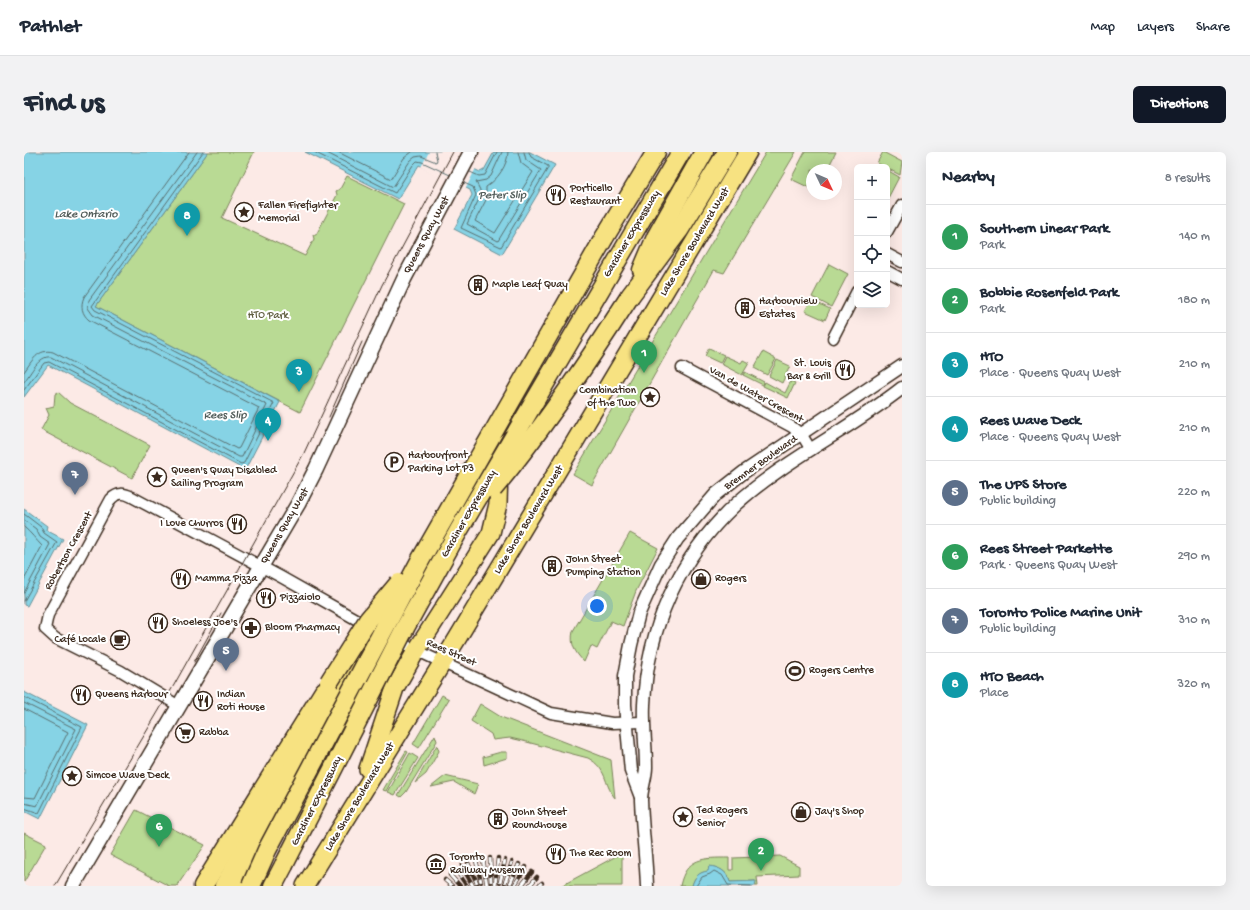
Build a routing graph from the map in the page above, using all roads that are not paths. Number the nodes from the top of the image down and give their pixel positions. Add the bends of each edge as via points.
1 (656, 152) edge
2 (665, 152) edge
3 (681, 152) edge
4 (704, 152) edge
5 (728, 152) edge
6 (748, 152) edge
7 (469, 156) edge
8 (902, 205) edge
9 (890, 227) edge
10 (890, 256) edge
11 (902, 262) edge
12 (890, 272) edge
13 (902, 278) edge
14 (630, 296) junction
15 (854, 296) edge
16 (833, 338) dead end
17 (902, 366) edge
18 (682, 368) dead end
19 (902, 388) edge
20 (500, 434) junction
21 (802, 435) junction
22 (811, 450) junction
23 (459, 530) junction
24 (420, 559) junction
25 (261, 566) junction
26 (372, 629) junction
27 (416, 651) junction
28 (442, 662) junction
29 (346, 676) junction
30 (179, 706) junction
31 (643, 722) junction
32 (626, 723) junction
33 (641, 798) junction
34 (356, 803) junction
35 (284, 865) junction
36 (73, 886) edge
37 (203, 886) edge
38 (224, 886) edge
39 (240, 886) edge
40 (251, 886) edge
41 (273, 886) edge
42 (277, 886) edge
43 (305, 886) edge
44 (648, 886) edge

1 - 24 highway, Gardiner Expressway, bridge via 591,260
2 - 20 highway
3 - 23 highway, Gardiner Expressway, bridge
4 - 14 highway via 656,236
5 - 14 highway via 680,229
6 - 28 highway, Lake Shore Boulevard West
7 - 25 main road, Queens Quay West via 404,279 316,469
8 - 9 street
10 - 11 street
12 - 13 street
14 - 23 highway, bridge via 533,438
15 - 16 street
17 - 21 street, Bremner Boulevard
18 - 21 street, Van de Water Crescent via 792,427
19 - 22 street, Bremner Boulevard
20 - 26 highway via 426,535
20 - 27 highway via 498,504 491,533
21 - 22 street, Van de Water Crescent
21 - 32 street, Bremner Boulevard via 744,472 716,494 678,538 661,564 639,614 631,646 625,676
22 - 31 street, Bremner Boulevard via 766,480 736,505 694,550 666,600 656,629 647,673
23 - 35 highway, Gardiner Expressway, bridge via 406,626
24 - 37 highway, bridge via 368,620
24 - 40 highway, Gardiner Expressway, bridge via 267,850
25 - 26 street, Rees Street
25 - 30 main road, Queens Quay West
25 - 30 street, Robertson Crescent via 132,497 121,493 113,497 48,615 45,629 55,638 121,671
26 - 27 street, Rees Street
26 - 29 highway
27 - 28 street, Rees Street
27 - 34 highway via 395,688
28 - 32 street, Rees Street via 551,713 584,720
28 - 34 highway, Lake Shore Boulevard West
29 - 38 highway
29 - 39 highway via 259,842
30 - 36 main road, Queens Quay West
31 - 32 street, Rees Street
31 - 33 street, Bremner Boulevard via 646,768
32 - 33 street, Bremner Boulevard via 631,771
33 - 44 street, Bremner Boulevard
34 - 43 highway, Lake Shore Boulevard West
35 - 41 highway, Gardiner Expressway
35 - 42 highway

